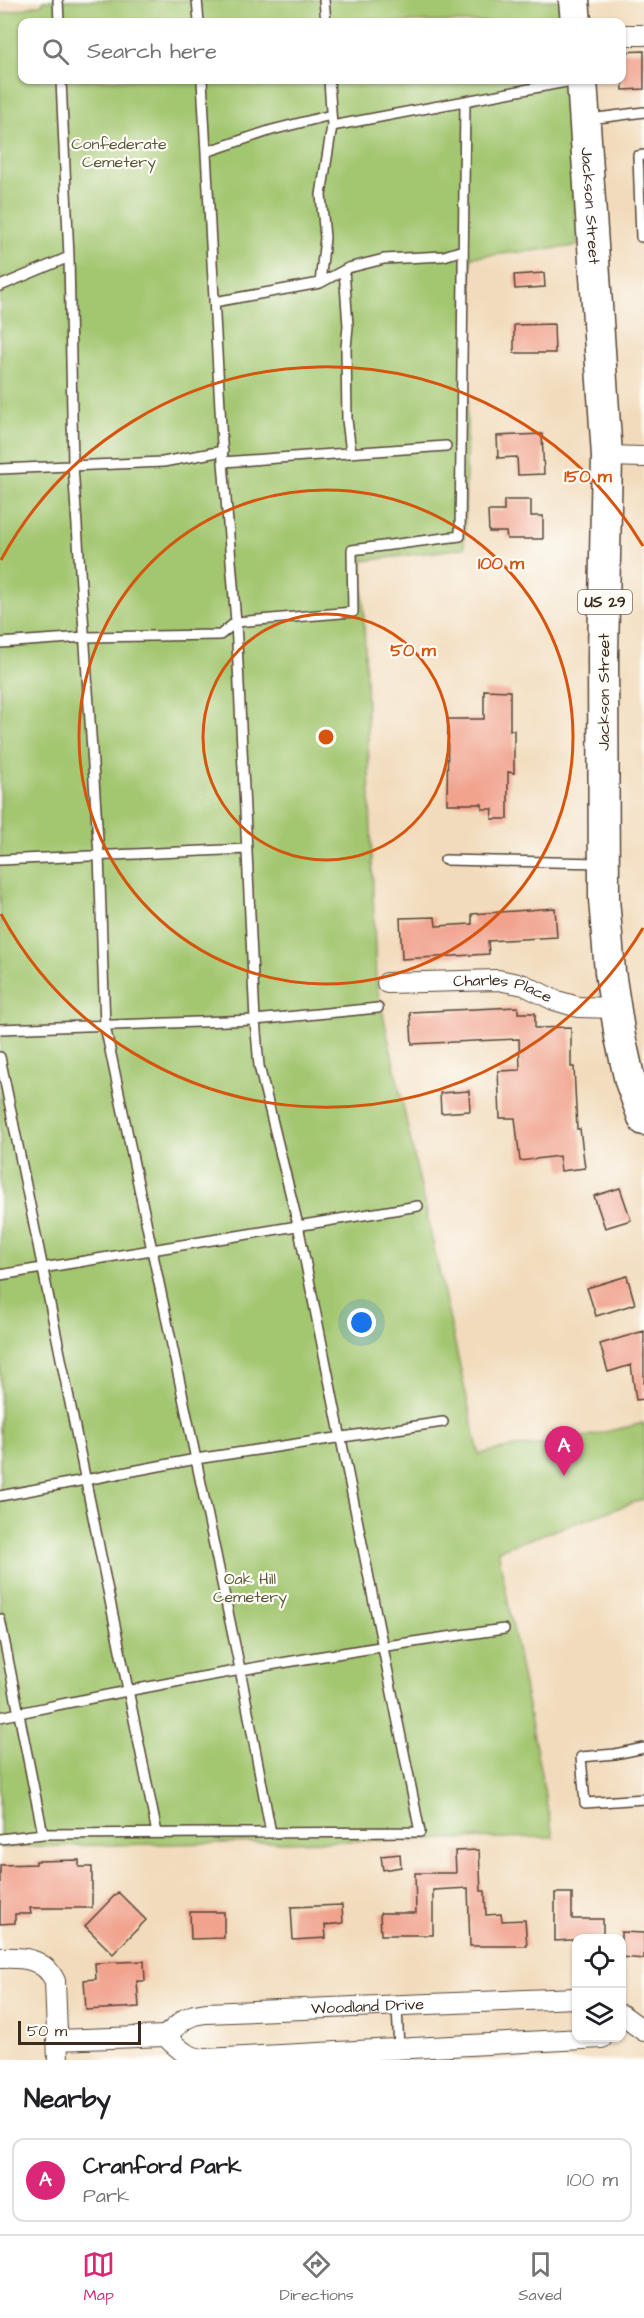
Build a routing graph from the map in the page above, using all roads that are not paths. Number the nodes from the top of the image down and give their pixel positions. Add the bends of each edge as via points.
1 (58, 0) edge
2 (198, 0) edge
3 (324, 0) edge
4 (574, 0) edge
5 (59, 18) edge
6 (199, 18) edge
7 (326, 18) edge
8 (576, 18) edge
9 (626, 35) edge
10 (644, 35) edge
11 (61, 84) edge
12 (202, 84) edge
13 (329, 84) edge
14 (557, 84) edge
15 (581, 84) edge
16 (465, 102) junction
17 (644, 112) edge
18 (332, 115) junction
19 (585, 119) junction
20 (332, 126) junction
21 (206, 152) junction
22 (644, 155) edge
23 (642, 193) edge
24 (644, 237) edge
25 (463, 250) junction
26 (69, 257) junction
27 (344, 270) junction
28 (320, 283) junction
29 (0, 286) edge
30 (214, 302) junction
31 (446, 446) dead end
32 (223, 451) junction
33 (351, 453) junction
34 (607, 456) junction
35 (644, 457) edge
36 (223, 462) junction
37 (73, 466) junction
38 (0, 469) edge
39 (236, 622) junction
40 (85, 638) junction
41 (0, 643) edge
42 (247, 849) junction
43 (99, 855) junction
44 (0, 860) edge
45 (445, 860) dead end
46 (604, 863) junction
47 (387, 984) dead end
48 (378, 1008) dead end
49 (615, 1008) junction
50 (255, 1020) junction
51 (105, 1026) junction
52 (0, 1029) edge
53 (0, 1057) edge
54 (644, 1120) edge
55 (418, 1206) dead end
56 (298, 1225) junction
57 (152, 1249) junction
58 (42, 1267) junction
59 (0, 1275) edge
60 (443, 1422) dead end
61 (340, 1438) junction
62 (196, 1459) junction
63 (85, 1479) junction
64 (0, 1496) edge
65 (0, 1619) edge
66 (504, 1629) dead end
67 (382, 1646) junction
68 (240, 1669) junction
69 (127, 1692) junction
70 (20, 1713) junction
71 (0, 1717) edge
72 (644, 1748) edge
73 (644, 1799) edge
74 (157, 1833) junction
75 (271, 1833) junction
76 (42, 1834) junction
77 (0, 1839) edge
78 (0, 1958) edge
79 (572, 1998) edge
80 (397, 2006) junction
81 (626, 2021) edge
82 (644, 2031) edge
83 (165, 2036) junction
84 (572, 2039) edge
85 (57, 2040) junction
86 (399, 2050) junction
87 (58, 2060) edge

1 - 5 lane
2 - 6 lane
3 - 7 lane
4 - 8 main road
9 - 10 street
11 - 26 lane
12 - 21 lane
13 - 18 lane
14 - 16 lane
15 - 19 main road, Jackson Street / US 29
16 - 20 lane
16 - 25 lane
17 - 19 lane
18 - 20 lane
18 - 21 lane
19 - 34 main road, Jackson Street / US 29
20 - 28 lane via 321,195 325,238
21 - 30 lane
22 - 23 lane via 638,156
23 - 24 lane
25 - 27 lane via 444,256 384,259
25 - 39 lane via 460,536 352,550 353,612
26 - 29 lane
26 - 37 lane
27 - 28 lane
27 - 33 lane
28 - 30 lane
30 - 32 lane
31 - 33 lane
32 - 36 lane
32 - 37 lane via 163,462
33 - 36 lane
34 - 35 street
34 - 46 main road, Jackson Street / US 29
36 - 39 lane
37 - 38 lane
37 - 40 lane
39 - 40 lane via 220,635
39 - 42 lane
40 - 41 lane
40 - 43 lane
42 - 43 lane
42 - 50 lane
43 - 44 lane
43 - 51 lane
45 - 46 lane
46 - 49 main road, Jackson Street / US 29 via 606,936
47 - 49 street, Charles Place via 498,980 524,985 578,1008
48 - 50 lane
49 - 54 main road, Jackson Street / US 29 via 630,1081
50 - 51 lane
50 - 56 lane via 260,1066
51 - 52 lane
51 - 57 lane
53 - 58 lane
55 - 56 lane
56 - 57 lane
56 - 61 lane
57 - 58 lane
57 - 62 lane
58 - 59 lane
58 - 63 lane
60 - 61 lane
61 - 62 lane
61 - 67 lane
62 - 63 lane
62 - 68 lane
63 - 64 lane
63 - 69 lane
65 - 70 lane
66 - 67 lane
67 - 68 lane
67 - 75 lane via 420,1832
68 - 69 lane
68 - 75 lane
69 - 70 lane
69 - 74 lane
70 - 71 lane
70 - 76 lane
72 - 73 lane via 581,1757 585,1803
74 - 75 lane
74 - 76 lane
76 - 77 lane
78 - 85 street via 29,1958 51,1973 55,1982
79 - 80 street, Woodland Drive
80 - 83 street, Woodland Drive via 194,2015
80 - 86 lane
81 - 82 street
83 - 85 street
83 - 86 street via 184,2054 205,2059
84 - 86 street
85 - 87 street

